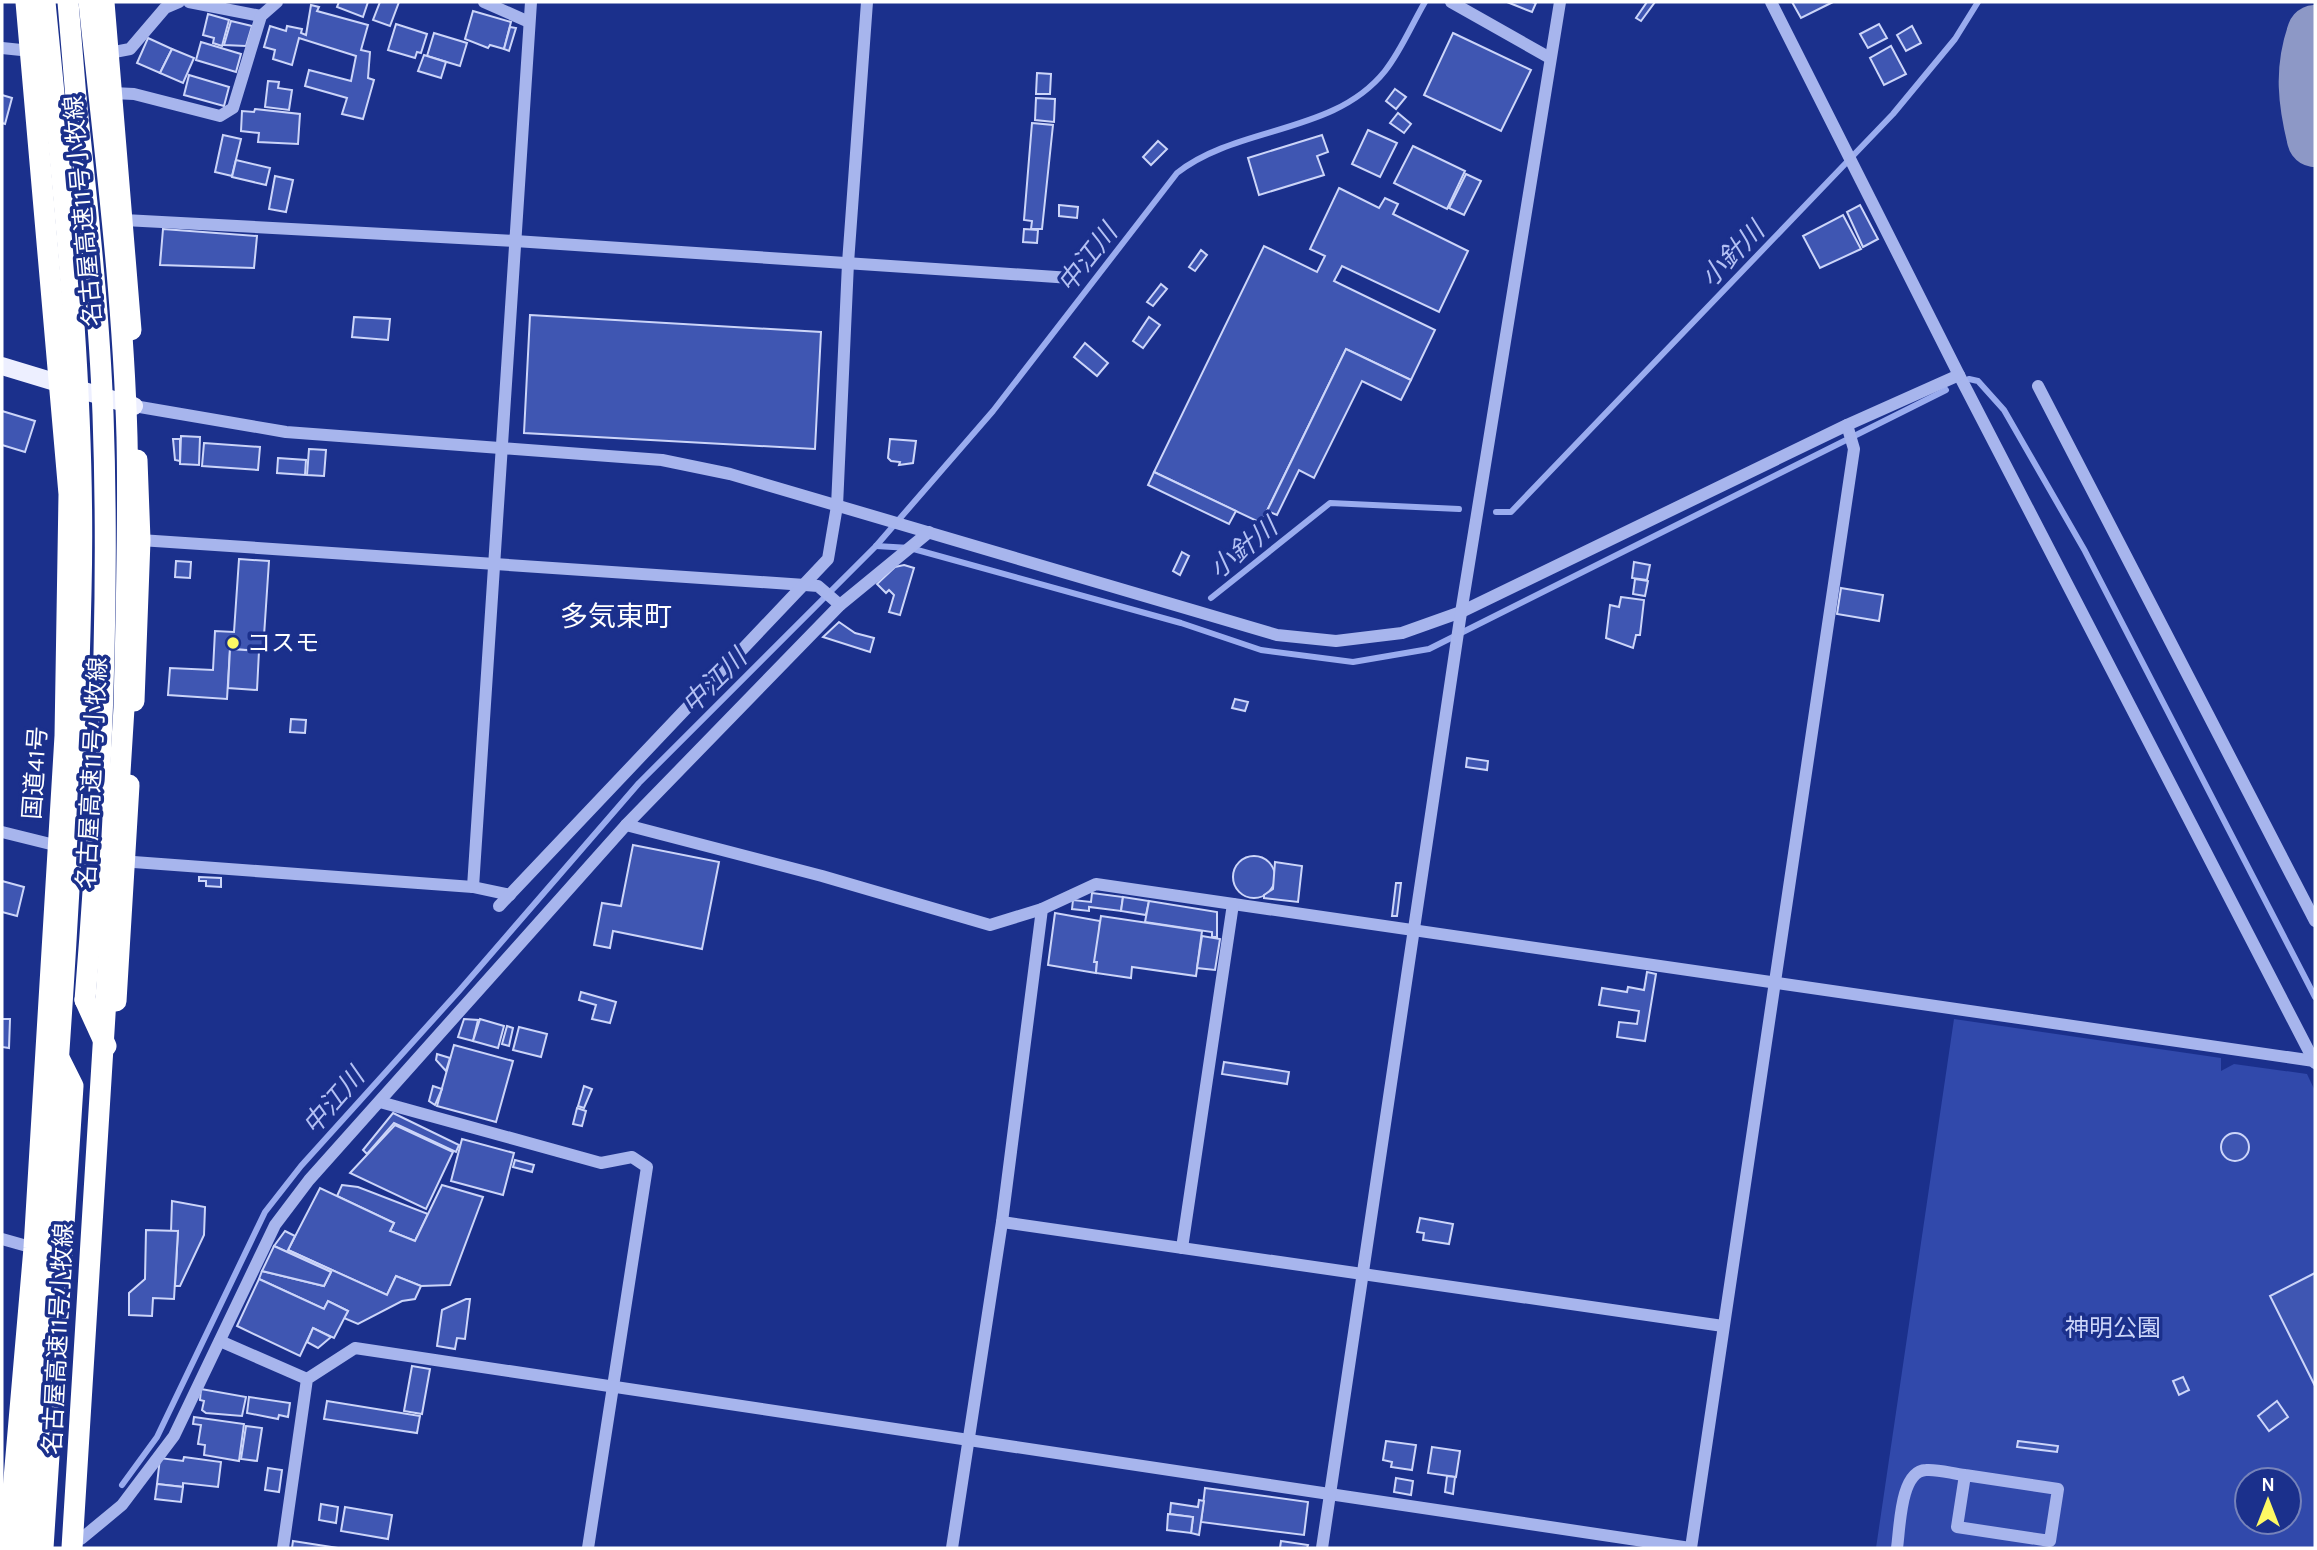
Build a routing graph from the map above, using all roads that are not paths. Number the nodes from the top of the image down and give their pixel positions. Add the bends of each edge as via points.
1 (26, 2) edge
2 (45, 2) edge
3 (68, 2) edge
4 (89, 2) edge
5 (104, 2) edge
6 (179, 2) edge
7 (189, 2) edge
8 (277, 2) edge
9 (484, 2) edge
10 (531, 2) edge
11 (867, 2) edge
12 (1451, 2) edge
13 (1560, 2) edge
14 (1771, 2) edge
15 (261, 16) junction
16 (529, 22) junction
17 (2, 48) edge
18 (31, 51) junction
19 (109, 53) junction
20 (1550, 58) junction
21 (112, 93) junction
22 (124, 220) junction
23 (515, 241) junction
24 (848, 264) junction
25 (1070, 278) dead end
26 (2, 366) edge
27 (1959, 375) junction
28 (60, 383) junction
29 (2038, 386) dead end
30 (134, 407) junction
31 (1848, 425) junction
32 (502, 447) junction
33 (837, 506) junction
34 (924, 530) junction
35 (140, 540) junction
36 (495, 564) junction
37 (811, 585) junction
38 (840, 605) junction
39 (1461, 616) junction
40 (626, 825) junction
41 (2, 832) edge
42 (57, 846) junction
43 (125, 862) junction
44 (473, 887) junction
45 (510, 895) junction
46 (1233, 904) junction
47 (499, 906) dead end
48 (1042, 909) junction
49 (2315, 921) edge
50 (1414, 930) junction
51 (1774, 983) junction
52 (58, 1054) junction
53 (2315, 1062) edge
54 (380, 1102) junction
55 (1002, 1222) junction
56 (2, 1239) edge
57 (34, 1248) junction
58 (1182, 1248) junction
59 (1362, 1275) junction
60 (1723, 1326) junction
61 (220, 1341) junction
62 (307, 1379) junction
63 (612, 1389) junction
64 (968, 1442) junction
65 (86, 1451) junction
66 (1965, 1475) junction
67 (1330, 1493) junction
68 (78, 1545) edge
69 (8, 1548) edge
70 (24, 1548) edge
71 (43, 1548) edge
72 (283, 1548) edge
73 (588, 1548) edge
74 (952, 1548) edge
75 (1322, 1548) edge
76 (1691, 1548) edge
77 (1897, 1548) edge

1 - 18 highway, 国道41号
2 - 52 highway, 名古屋高速11号小牧線, bridge via 80,449 81,590
3 - 65 highway, bridge via 98,330 106,550 99,820 85,1000 106,1047
4 - 68 highway, 名古屋高速11号小牧線, bridge via 119,292 127,437 127,592
5 - 19 highway
6 - 19 street via 165,8 130,48
7 - 15 street
8 - 15 street
9 - 16 street
10 - 16 street
11 - 24 street
12 - 20 street
13 - 20 street
14 - 27 street
15 - 21 street via 233,108 220,116 134,94
16 - 23 street
17 - 18 street
18 - 28 highway, 国道41号
19 - 21 highway
20 - 39 street
21 - 22 highway
22 - 23 street
22 - 30 highway
23 - 24 street
23 - 32 street
24 - 25 street
24 - 33 street
26 - 28 main road
27 - 31 street
27 - 53 street
28 - 30 main road
28 - 42 highway, 国道41号 via 69,494 65,736
29 - 49 street
30 - 32 street via 286,432
30 - 35 highway
31 - 39 street
31 - 51 street via 1854,449
32 - 33 street via 662,460 730,474
32 - 36 street
33 - 34 street
33 - 37 street via 828,559
34 - 38 street
34 - 39 street via 1277,635 1336,641 1402,633
35 - 36 street
35 - 43 highway
36 - 37 street
36 - 44 street
37 - 38 street
37 - 45 street via 683,709
38 - 40 street
39 - 50 street
40 - 48 street via 990,925
40 - 54 street
41 - 42 street
42 - 43 street
42 - 57 highway, 国道41号
43 - 44 street
43 - 65 highway
44 - 45 street
45 - 47 street
46 - 48 street via 1096,884
46 - 50 street
46 - 58 street
48 - 55 street
50 - 51 street
50 - 59 street
51 - 53 street
51 - 60 street
52 - 70 highway, 名古屋高速11号小牧線, bridge
52 - 71 highway via 73,1086
54 - 61 street via 275,1225
54 - 63 street via 601,1163 632,1157 647,1167
55 - 58 street
55 - 64 street
56 - 57 street
57 - 69 highway, 国道41号
58 - 59 street
59 - 60 street
59 - 67 street
60 - 76 street
61 - 62 street
61 - 68 street via 174,1436 122,1505
62 - 63 street via 355,1348
62 - 72 street
63 - 64 street
63 - 73 street
64 - 67 street
64 - 74 street
65 - 68 highway
66 - 66 street via 1957,1527 2050,1541 2058,1489
66 - 77 street via 1928,1470 1913,1476 1906,1486
67 - 75 street
67 - 76 street

